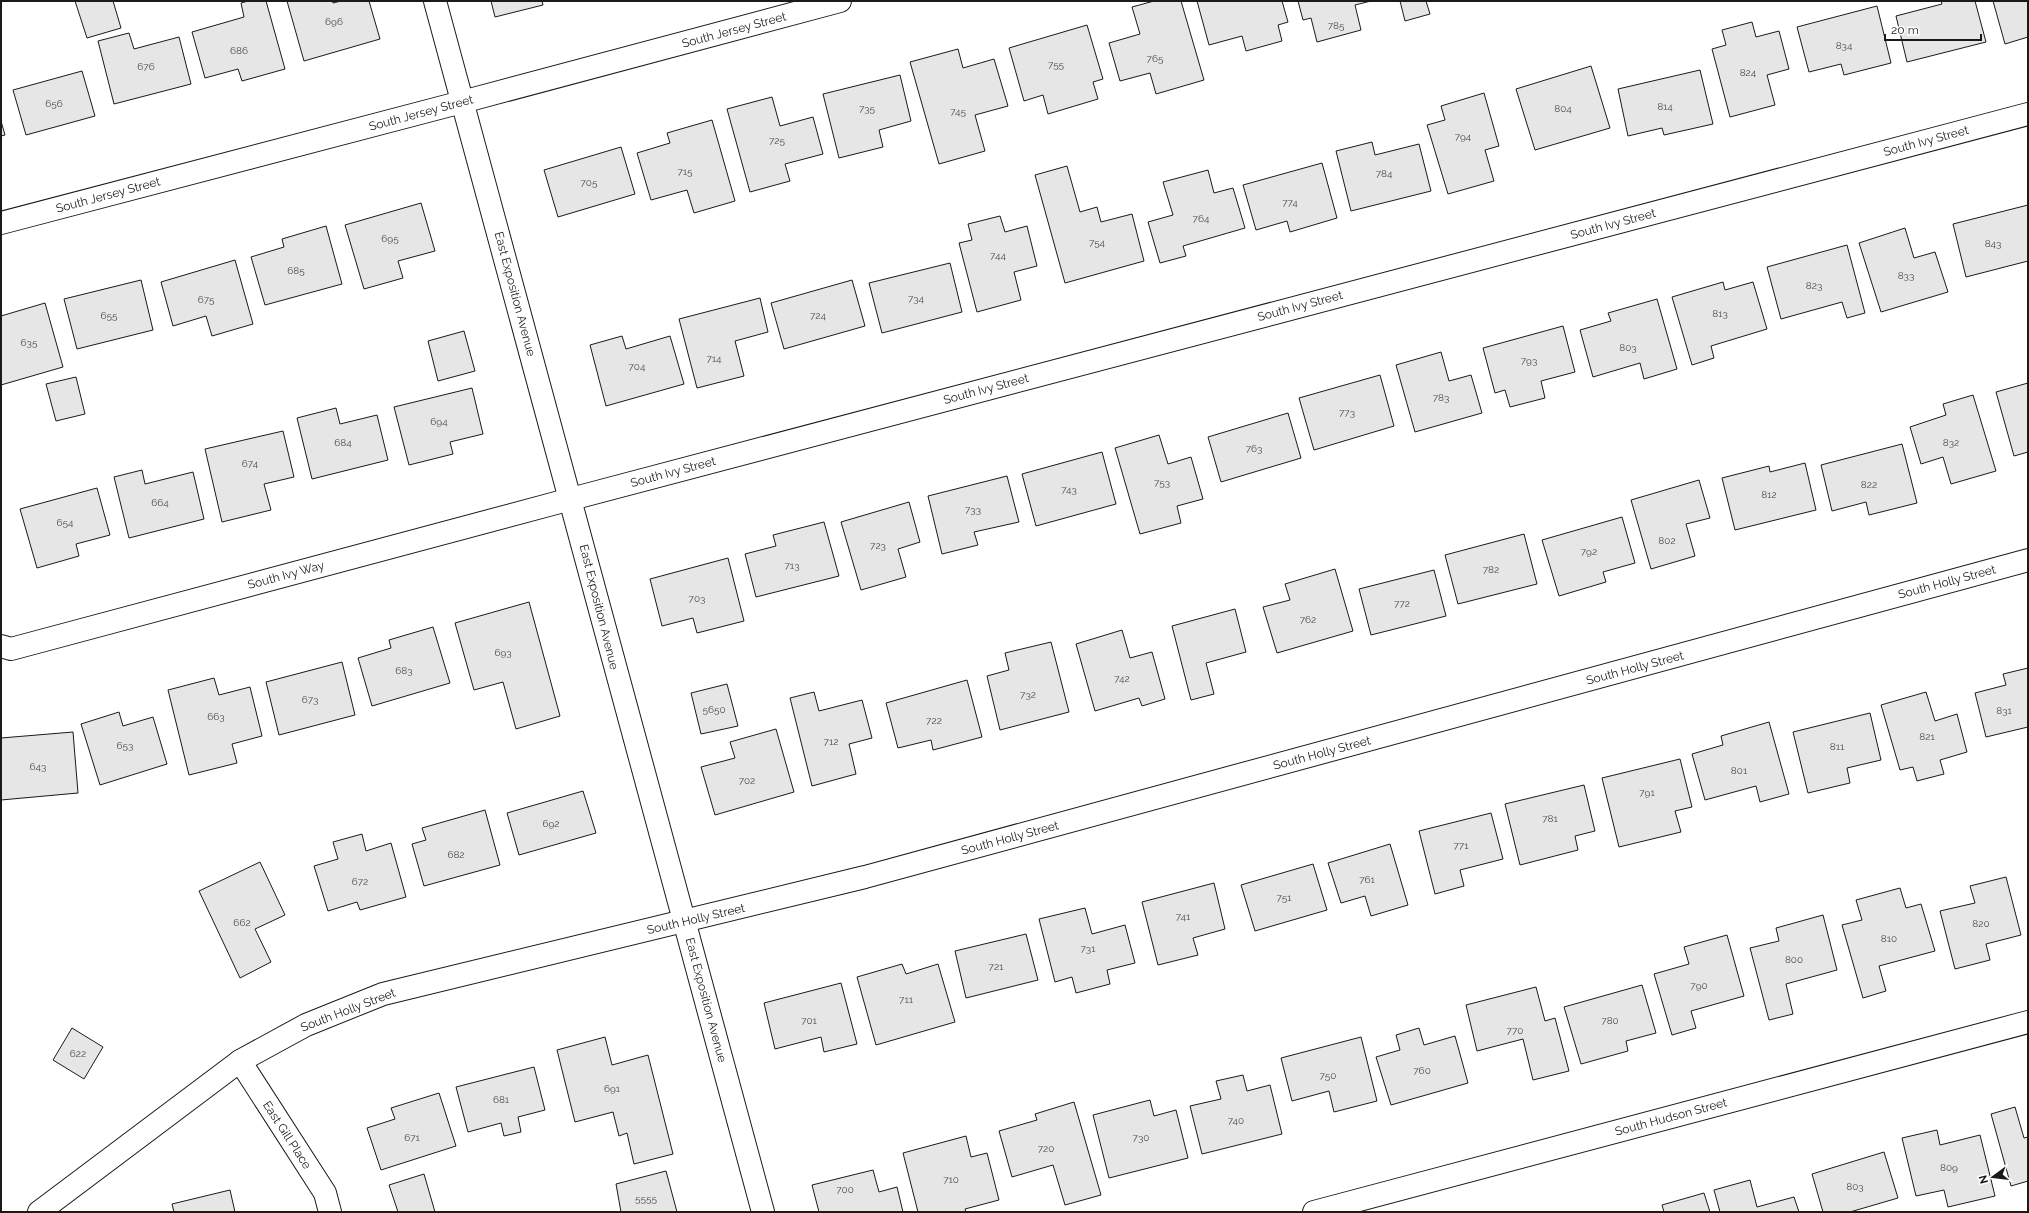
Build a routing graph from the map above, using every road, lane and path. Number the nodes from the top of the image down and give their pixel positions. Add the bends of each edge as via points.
1 (435, 1) edge
2 (840, 1) edge
3 (462, 102) junction
4 (2028, 114) edge
5 (1, 223) edge
6 (571, 498) junction
7 (2028, 560) edge
8 (1, 646) edge
9 (684, 922) junction
10 (2028, 1022) edge
11 (240, 1061) junction
12 (39, 1212) edge
13 (330, 1212) edge
14 (763, 1212) edge
15 (1314, 1212) edge

1 - 3 street, East Exposition Avenue
2 - 3 street, South Jersey Street
3 - 5 street, South Jersey Street
3 - 6 street, East Exposition Avenue
4 - 6 street, South Ivy Street
6 - 8 street, South Ivy Way via 11,649
6 - 9 street, East Exposition Avenue
7 - 9 street, South Holly Street via 865,877
9 - 11 street, South Holly Street via 383,994 306,1025
9 - 14 street, East Exposition Avenue
10 - 15 street, South Hudson Street
11 - 12 street, South Holly Street
11 - 13 street, East Gill Place via 324,1194

